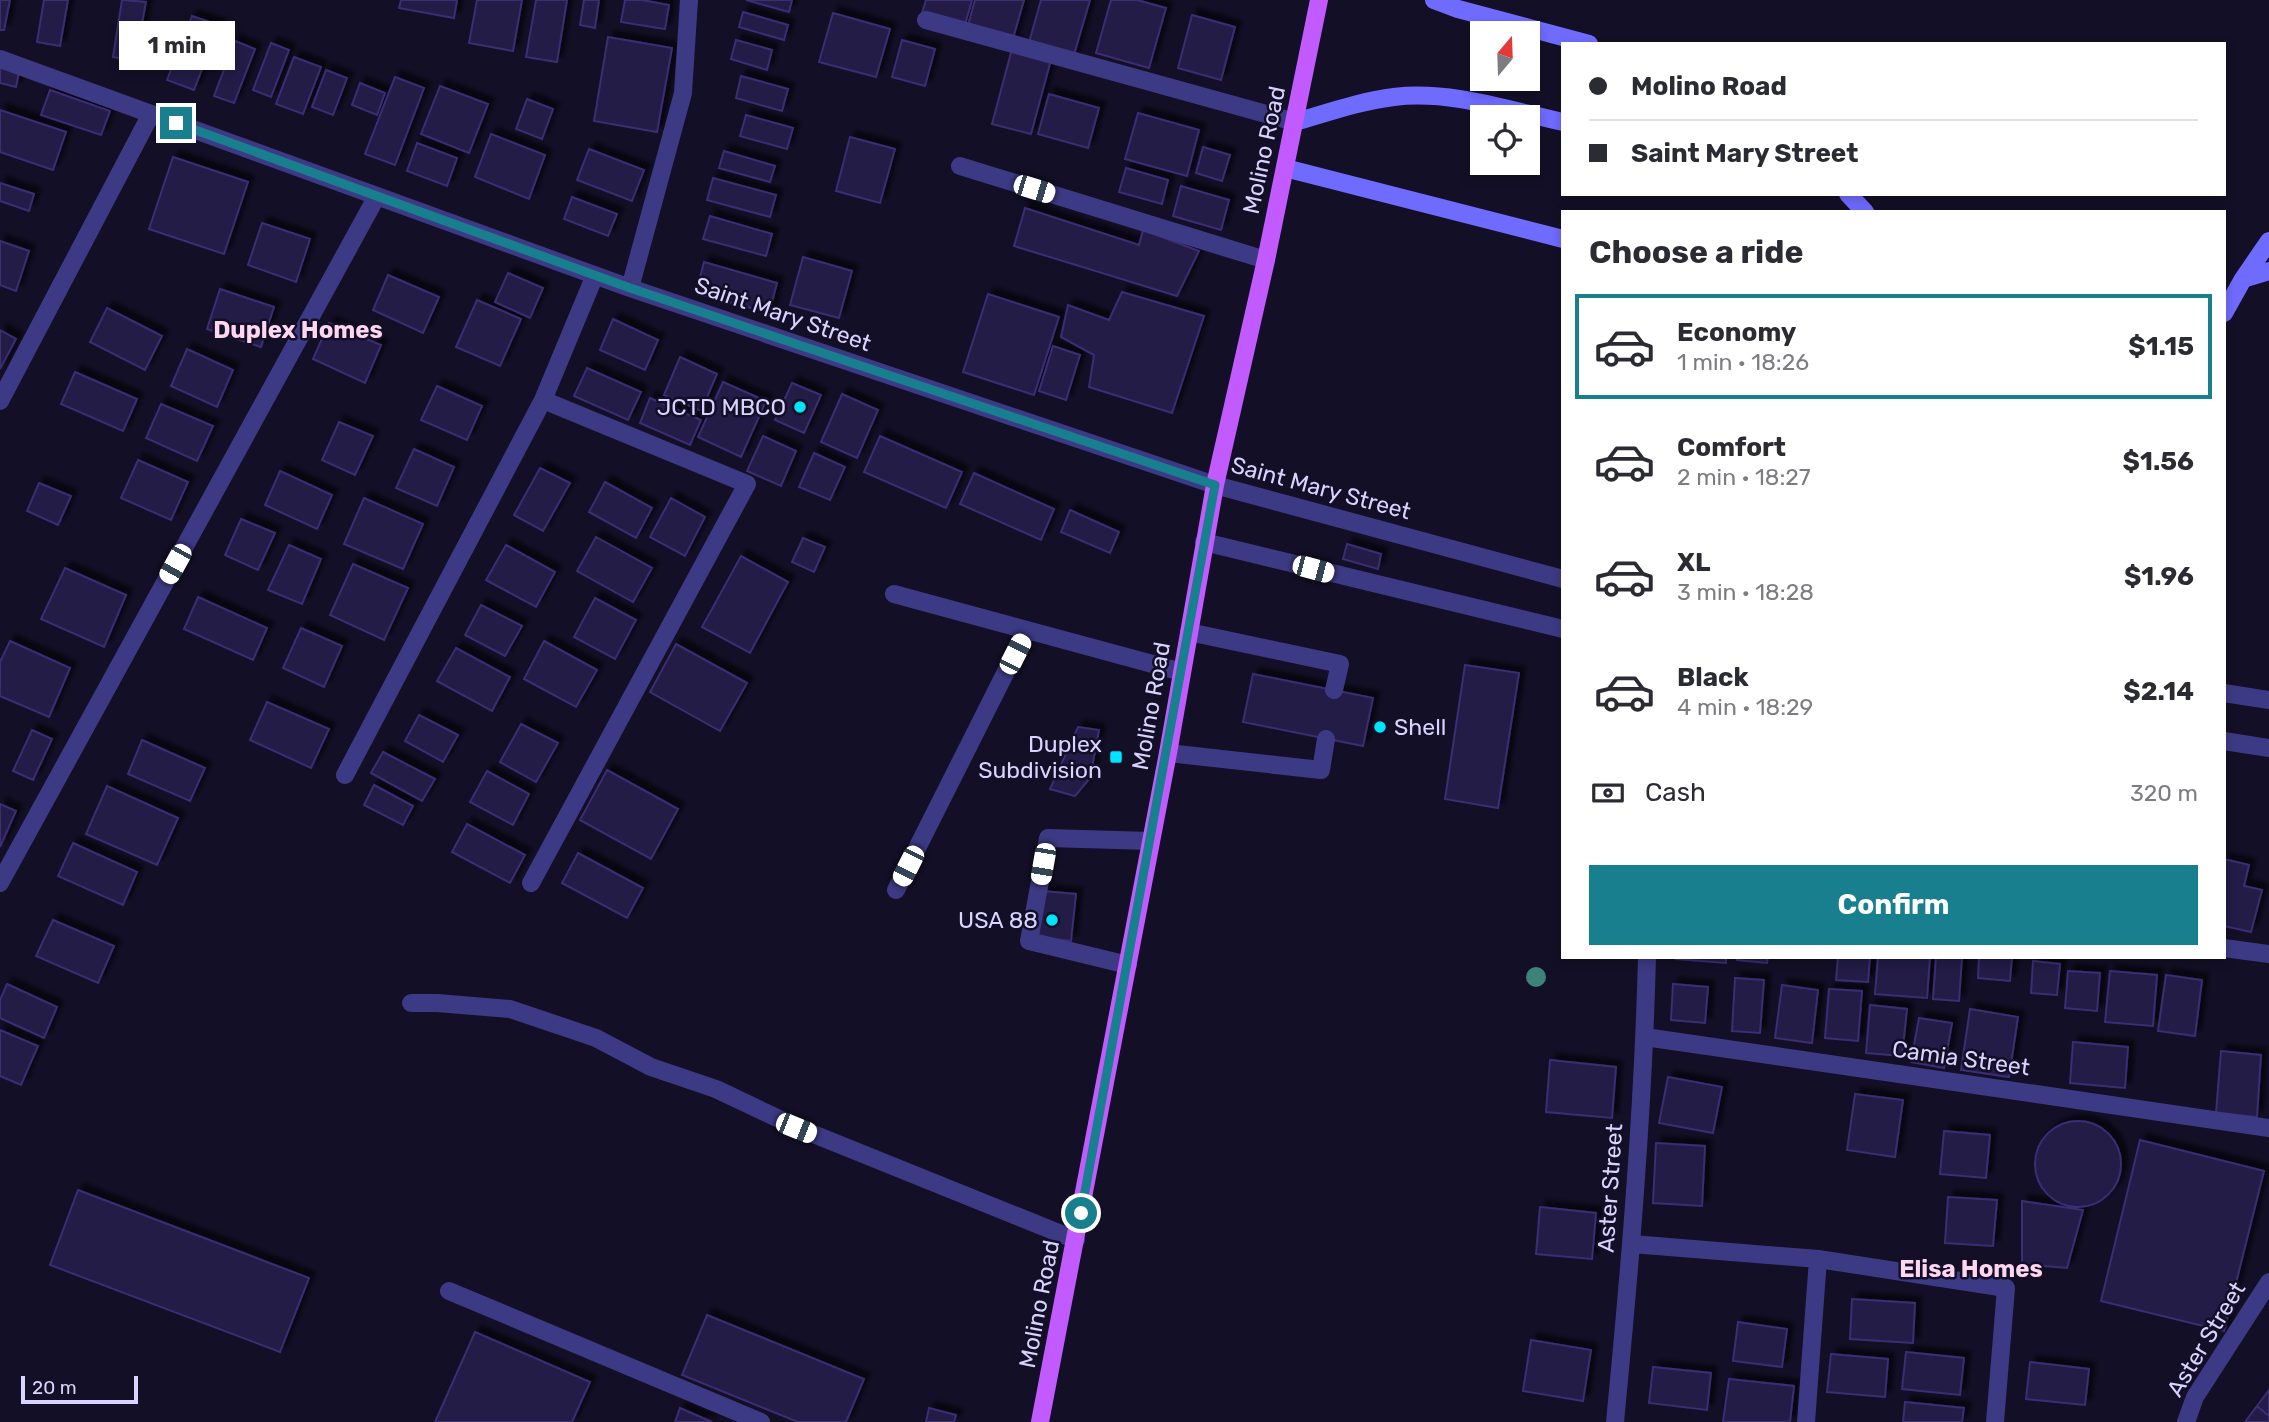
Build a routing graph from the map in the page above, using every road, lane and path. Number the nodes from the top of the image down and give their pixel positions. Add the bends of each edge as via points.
1 (689, 0) edge
2 (1319, 0) edge
3 (1434, 0) edge
4 (926, 20) dead end
5 (1582, 42) edge
6 (0, 59) edge
7 (151, 114) junction
8 (1295, 122) junction
9 (1561, 122) edge
10 (960, 166) dead end
11 (1285, 167) junction
12 (377, 196) junction
13 (1850, 196) edge
14 (1863, 210) edge
15 (1561, 238) edge
16 (2269, 241) edge
17 (1266, 260) junction
18 (2269, 271) edge
19 (595, 275) junction
20 (2243, 279) junction
21 (630, 288) junction
22 (2226, 309) edge
23 (543, 400) junction
24 (0, 401) edge
25 (1215, 485) junction
26 (1204, 542) junction
27 (1561, 578) edge
28 (894, 594) dead end
29 (1561, 629) edge
30 (1027, 630) junction
31 (1189, 632) junction
32 (1182, 672) junction
33 (1335, 690) dead end
34 (2226, 693) edge
35 (2269, 700) edge
36 (1326, 739) dead end
37 (2226, 741) edge
38 (2269, 748) edge
39 (1167, 753) junction
40 (345, 775) dead end
41 (1151, 841) junction
42 (0, 883) edge
43 (531, 883) dead end
44 (896, 890) dead end
45 (2226, 948) edge
46 (2269, 954) edge
47 (1647, 959) edge
48 (1128, 965) junction
49 (411, 1003) dead end
50 (1645, 1037) junction
51 (2269, 1128) edge
52 (1076, 1240) junction
53 (1632, 1244) junction
54 (1818, 1259) junction
55 (2269, 1282) edge
56 (449, 1291) dead end
57 (761, 1422) edge
58 (1040, 1422) edge
59 (1615, 1422) edge
60 (1806, 1422) edge
61 (1995, 1422) edge
62 (2186, 1422) edge

1 - 21 street via 682,93
2 - 8 main road, Molino Road
3 - 5 main road
4 - 8 street
6 - 7 street, Saint Mary Street
7 - 12 street, Saint Mary Street
7 - 24 street
8 - 9 main road via 1370,100 1427,95
8 - 11 main road, Molino Road
10 - 17 street
11 - 15 main road
11 - 17 main road, Molino Road
12 - 19 street, Saint Mary Street
12 - 42 street
13 - 14 main road
16 - 20 main road
17 - 25 main road, Molino Road
18 - 20 main road
19 - 21 street, Saint Mary Street
19 - 23 street
20 - 22 main road
21 - 25 street, Saint Mary Street
23 - 40 street
23 - 43 street via 747,484
25 - 26 main road, Molino Road
25 - 27 street, Saint Mary Street
26 - 29 street
26 - 31 main road, Molino Road
28 - 30 street
30 - 32 street
30 - 44 street
31 - 32 main road, Molino Road
31 - 33 street via 1339,664
32 - 39 main road, Molino Road
34 - 35 street
36 - 39 street via 1321,770
37 - 38 street
39 - 41 main road, Molino Road
41 - 48 main road, Molino Road
41 - 48 street via 1048,838 1029,941
45 - 46 street
47 - 50 street, Aster Street
48 - 52 main road, Molino Road
49 - 52 street via 510,1009 596,1038 651,1067 716,1089 796,1128
50 - 51 street, Camia Street
50 - 53 street, Aster Street
52 - 58 main road, Molino Road
53 - 54 street
53 - 59 street, Aster Street
54 - 60 street
54 - 61 street via 2006,1288
55 - 62 street, Aster Street via 2195,1397
56 - 57 street

